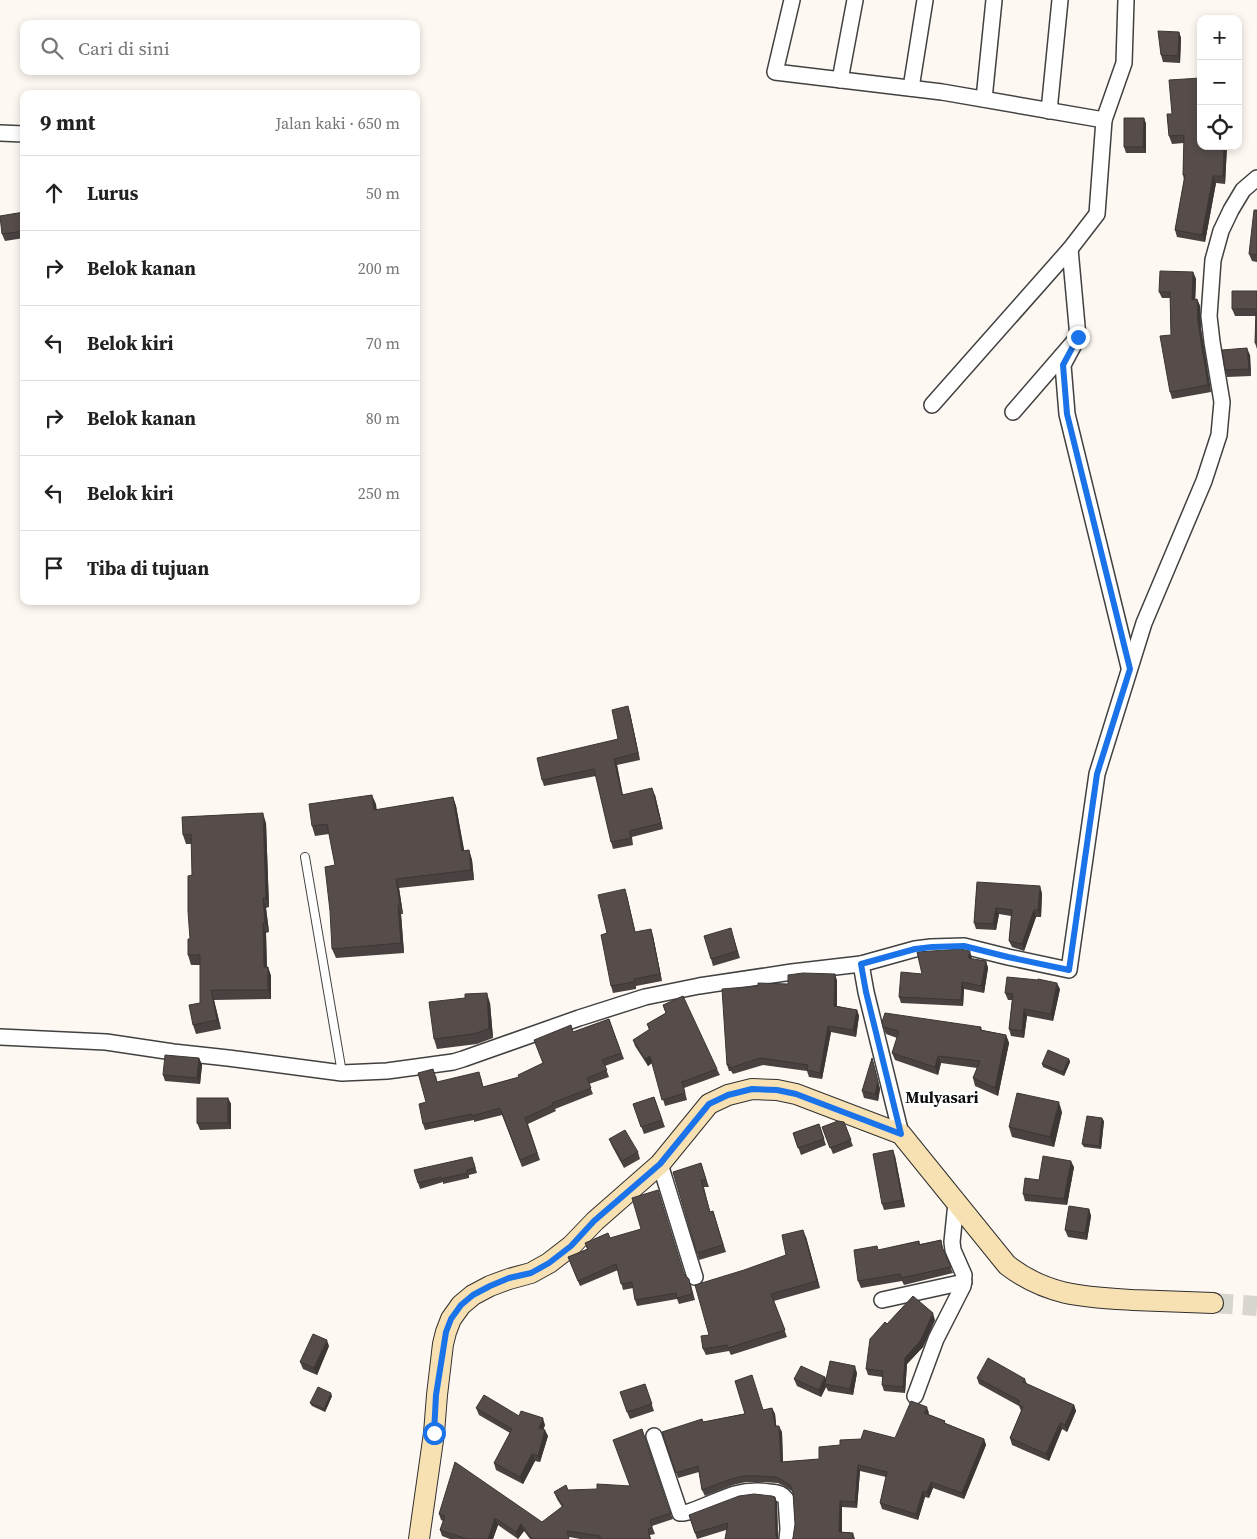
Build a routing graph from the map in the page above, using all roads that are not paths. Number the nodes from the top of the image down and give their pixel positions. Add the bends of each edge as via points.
1 (792, 0) edge
2 (855, 0) edge
3 (925, 0) edge
4 (994, 0) edge
5 (1060, 0) edge
6 (1126, 0) edge
7 (840, 80) junction
8 (911, 88) junction
9 (984, 99) junction
10 (1049, 111) junction
11 (1104, 120) junction
12 (0, 133) edge
13 (20, 134) edge
14 (1257, 178) edge
15 (1070, 249) junction
16 (1078, 337) junction
17 (932, 405) dead end
18 (1012, 412) dead end
19 (1130, 669) junction
20 (305, 857) dead end
21 (861, 964) junction
22 (0, 1037) edge
23 (342, 1073) junction
24 (901, 1134) junction
25 (660, 1164) junction
26 (956, 1203) junction
27 (695, 1276) dead end
28 (964, 1282) junction
29 (882, 1300) dead end
30 (1213, 1303) tunnel mouth
31 (914, 1396) dead end
32 (654, 1436) dead end
33 (419, 1539) edge
34 (787, 1539) edge

1 - 7 street via 775,72
2 - 7 street
3 - 8 street
4 - 9 street
5 - 10 street
6 - 11 street via 1124,63
7 - 8 street
8 - 9 street
9 - 10 street
10 - 11 street
11 - 15 street via 1097,214
12 - 13 street
14 - 19 street via 1243,190 1231,210 1213,260 1209,310 1222,402 1219,435 1204,481 1144,623
15 - 16 street
15 - 17 street
16 - 18 street
16 - 19 street via 1063,365 1067,414
19 - 21 street via 1097,774 1069,970 964,946 915,949
20 - 23 lane
21 - 23 street via 783,973 645,997 453,1062
21 - 24 street
22 - 23 street via 106,1042
24 - 25 main road via 796,1094 752,1089 709,1104
24 - 26 main road
25 - 27 street
25 - 33 main road via 549,1263 473,1295 451,1319 443,1344
26 - 28 street via 952,1246 963,1271
26 - 30 main road via 1007,1265 1036,1284 1066,1294 1095,1298
28 - 29 street
28 - 31 street via 936,1339
32 - 34 street via 680,1513 750,1491 778,1493 786,1499

